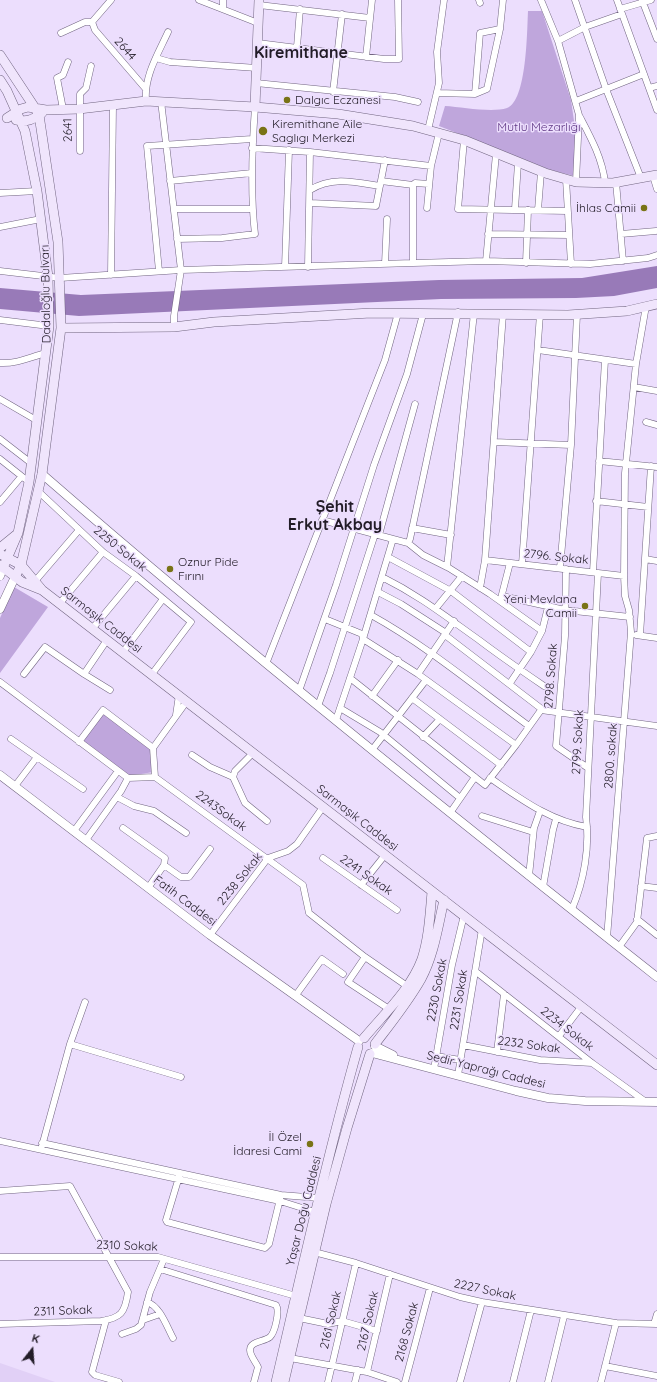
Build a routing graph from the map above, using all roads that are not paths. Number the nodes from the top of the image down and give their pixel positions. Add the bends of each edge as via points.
1 (111, 0) edge
2 (199, 0) edge
3 (223, 0) edge
4 (295, 0) edge
5 (372, 0) edge
6 (398, 0) edge
7 (444, 0) edge
8 (503, 0) edge
9 (541, 0) edge
10 (575, 0) edge
11 (617, 0) edge
12 (651, 0) edge
13 (643, 1) edge
14 (259, 2) edge
15 (298, 8) junction
16 (223, 9) junction
17 (621, 12) junction
18 (342, 14) junction
19 (370, 18) junction
20 (92, 22) junction
21 (258, 23) junction
22 (585, 27) junction
23 (500, 29) junction
24 (168, 32) dead end
25 (61, 33) dead end
26 (657, 39) edge
27 (558, 41) junction
28 (258, 43) junction
29 (297, 47) junction
30 (339, 52) junction
31 (0, 55) edge
32 (366, 57) junction
33 (156, 58) junction
34 (68, 62) dead end
35 (92, 66) dead end
36 (257, 68) junction
37 (644, 74) junction
38 (0, 80) edge
39 (256, 84) junction
40 (657, 86) edge
41 (145, 88) junction
42 (649, 88) junction
43 (606, 89) junction
44 (334, 92) junction
45 (437, 92) junction
46 (475, 94) junction
47 (146, 101) junction
48 (161, 101) junction
49 (576, 101) junction
50 (418, 102) dead end
51 (113, 105) junction
52 (255, 107) junction
53 (63, 109) junction
54 (79, 109) junction
55 (657, 110) edge
56 (16, 111) junction
57 (40, 111) junction
58 (579, 115) junction
59 (3, 118) edge
60 (20, 121) junction
61 (428, 130) junction
62 (439, 133) junction
63 (252, 139) junction
64 (464, 140) junction
65 (166, 146) junction
66 (252, 148) junction
67 (289, 150) junction
68 (80, 151) dead end
69 (310, 152) junction
70 (496, 154) junction
71 (385, 160) junction
72 (518, 163) junction
73 (432, 166) junction
74 (541, 172) junction
75 (252, 173) junction
76 (655, 175) edge
77 (641, 178) junction
78 (566, 180) junction
79 (170, 181) junction
80 (576, 182) junction
81 (605, 182) junction
82 (616, 182) junction
83 (380, 184) junction
84 (429, 184) junction
85 (413, 185) junction
86 (657, 189) edge
87 (310, 190) junction
88 (37, 191) junction
89 (0, 193) edge
90 (310, 203) junction
91 (427, 208) dead end
92 (174, 209) junction
93 (252, 209) junction
94 (489, 209) junction
95 (514, 210) junction
96 (528, 210) junction
97 (538, 210) junction
98 (567, 211) junction
99 (41, 219) junction
100 (387, 219) dead end
101 (0, 226) edge
102 (656, 231) edge
103 (488, 234) junction
104 (621, 234) junction
105 (527, 235) junction
106 (569, 235) junction
107 (177, 239) junction
108 (657, 255) edge
109 (623, 260) junction
110 (486, 261) junction
111 (413, 263) junction
112 (526, 263) junction
113 (385, 264) junction
114 (571, 264) junction
115 (285, 267) junction
116 (308, 267) junction
117 (181, 270) junction
118 (0, 271) edge
119 (159, 271) junction
120 (111, 275) junction
121 (48, 281) junction
122 (60, 282) junction
123 (657, 304) edge
124 (646, 306) junction
125 (458, 312) junction
126 (398, 313) junction
127 (474, 313) junction
128 (422, 314) junction
129 (503, 314) junction
130 (540, 314) junction
131 (577, 314) junction
132 (0, 320) edge
133 (48, 322) junction
134 (61, 324) junction
135 (174, 326) junction
136 (538, 350) junction
137 (46, 353) junction
138 (575, 356) junction
139 (605, 360) junction
140 (0, 363) edge
141 (636, 364) junction
142 (634, 387) junction
143 (657, 391) edge
144 (0, 399) edge
145 (415, 404) dead end
146 (36, 420) junction
147 (646, 422) dead end
148 (657, 425) edge
149 (0, 439) edge
150 (494, 442) junction
151 (532, 444) junction
152 (571, 445) junction
153 (0, 459) edge
154 (599, 461) junction
155 (31, 463) junction
156 (627, 463) junction
157 (654, 467) edge
158 (42, 474) junction
159 (25, 480) junction
160 (38, 491) junction
161 (596, 501) junction
162 (0, 502) edge
163 (624, 504) junction
164 (648, 507) junction
165 (322, 520) junction
166 (353, 528) junction
167 (412, 528) junction
168 (79, 530) junction
169 (18, 533) junction
170 (377, 535) junction
171 (451, 535) junction
172 (393, 539) junction
173 (408, 542) junction
174 (0, 548) edge
175 (103, 552) junction
176 (4, 556) edge
177 (388, 557) junction
178 (645, 559) junction
179 (485, 560) junction
180 (657, 561) edge
181 (510, 563) junction
182 (522, 564) junction
183 (21, 565) junction
184 (447, 567) junction
185 (1, 569) edge
186 (563, 569) junction
187 (596, 573) junction
188 (136, 576) junction
189 (462, 576) junction
190 (624, 576) junction
191 (16, 577) junction
192 (382, 577) junction
193 (36, 580) junction
194 (480, 588) junction
195 (42, 590) junction
196 (449, 591) junction
197 (378, 592) junction
198 (163, 599) junction
199 (501, 599) junction
200 (60, 604) junction
201 (548, 606) junction
202 (436, 608) junction
203 (0, 609) edge
204 (565, 610) junction
205 (371, 615) junction
206 (596, 615) junction
207 (630, 617) junction
208 (325, 619) junction
209 (454, 621) junction
210 (345, 627) junction
211 (92, 628) junction
212 (542, 631) junction
213 (446, 634) junction
214 (631, 634) junction
215 (640, 635) junction
216 (657, 638) edge
217 (363, 639) junction
218 (108, 640) junction
219 (123, 652) junction
220 (531, 652) junction
221 (432, 654) junction
222 (398, 660) junction
223 (266, 664) junction
224 (519, 669) junction
225 (24, 674) dead end
226 (84, 674) junction
227 (152, 674) junction
228 (418, 674) junction
229 (350, 678) junction
230 (426, 680) junction
231 (0, 682) edge
232 (510, 683) junction
233 (544, 686) dead end
234 (110, 690) dead end
235 (299, 691) junction
236 (179, 695) junction
237 (372, 696) junction
238 (412, 698) junction
239 (187, 702) junction
240 (318, 706) junction
241 (340, 708) junction
242 (543, 710) junction
243 (559, 713) junction
244 (397, 716) junction
245 (175, 718) junction
246 (590, 718) junction
247 (440, 719) junction
248 (336, 720) junction
249 (625, 723) junction
250 (529, 726) junction
251 (657, 726) edge
252 (384, 735) junction
253 (424, 736) junction
254 (12, 739) dead end
255 (79, 742) junction
256 (516, 746) junction
257 (153, 748) junction
258 (372, 750) junction
259 (253, 753) junction
260 (192, 755) dead end
261 (37, 757) junction
262 (501, 765) junction
263 (588, 768) junction
264 (118, 771) junction
265 (0, 775) edge
266 (155, 777) junction
267 (233, 777) junction
268 (474, 777) junction
269 (128, 778) junction
270 (490, 778) junction
271 (15, 786) junction
272 (83, 789) dead end
273 (117, 797) junction
274 (460, 798) junction
275 (323, 807) junction
276 (540, 811) junction
277 (450, 813) junction
278 (482, 816) dead end
279 (556, 819) junction
280 (267, 820) dead end
281 (587, 826) junction
282 (123, 828) dead end
283 (657, 829) edge
284 (74, 831) junction
285 (533, 832) junction
286 (186, 833) dead end
287 (657, 836) edge
288 (86, 840) junction
289 (210, 848) dead end
290 (385, 854) junction
291 (268, 858) junction
292 (323, 858) dead end
293 (164, 865) junction
294 (529, 876) junction
295 (362, 885) junction
296 (641, 886) junction
297 (543, 887) junction
298 (148, 888) junction
299 (657, 888) edge
300 (432, 892) junction
301 (444, 900) junction
302 (572, 909) junction
303 (397, 910) dead end
304 (464, 915) junction
305 (637, 919) junction
306 (482, 929) junction
307 (210, 935) junction
308 (657, 935) edge
309 (607, 938) junction
310 (620, 947) junction
311 (365, 957) junction
312 (475, 971) junction
313 (343, 974) dead end
314 (657, 977) edge
315 (407, 986) junction
316 (504, 994) junction
317 (296, 995) junction
318 (85, 1002) dead end
319 (581, 1007) junction
320 (389, 1009) junction
321 (559, 1036) junction
322 (360, 1042) junction
323 (70, 1044) junction
324 (463, 1045) junction
325 (373, 1049) junction
326 (497, 1052) junction
327 (436, 1056) junction
328 (460, 1060) junction
329 (592, 1063) junction
330 (657, 1065) edge
331 (434, 1069) junction
332 (458, 1075) junction
333 (181, 1077) dead end
334 (646, 1102) junction
335 (657, 1102) edge
336 (0, 1141) edge
337 (42, 1143) junction
338 (41, 1150) junction
339 (182, 1173) junction
340 (177, 1179) junction
341 (0, 1191) edge
342 (281, 1195) junction
343 (319, 1198) junction
344 (280, 1201) junction
345 (315, 1212) junction
346 (314, 1252) junction
347 (108, 1256) junction
348 (0, 1257) edge
349 (164, 1259) junction
350 (356, 1263) junction
351 (160, 1269) junction
352 (390, 1274) junction
353 (430, 1288) junction
354 (296, 1296) junction
355 (147, 1302) junction
356 (482, 1302) junction
357 (531, 1310) junction
358 (160, 1314) junction
359 (657, 1314) edge
360 (564, 1316) junction
361 (298, 1318) junction
362 (106, 1320) junction
363 (143, 1320) junction
364 (342, 1321) junction
365 (0, 1324) edge
366 (616, 1324) junction
367 (656, 1324) edge
368 (377, 1331) junction
369 (122, 1334) dead end
370 (173, 1338) dead end
371 (290, 1358) junction
372 (332, 1366) junction
373 (605, 1366) junction
374 (358, 1370) junction
375 (367, 1372) junction
376 (657, 1376) edge
377 (118, 1382) edge
378 (254, 1382) edge
379 (276, 1382) edge
380 (284, 1382) edge
381 (328, 1382) edge
382 (355, 1382) edge
383 (397, 1382) edge
384 (405, 1382) edge
385 (460, 1382) edge
386 (513, 1382) edge
387 (548, 1382) edge
388 (601, 1382) edge

1 - 20 street
2 - 16 street
3 - 16 street
4 - 15 street
5 - 19 street
6 - 32 street via 399,59
7 - 45 street via 437,52
8 - 23 street
9 - 27 street
10 - 22 street
11 - 17 street
12 - 13 street
13 - 17 street
13 - 26 street
14 - 15 street
14 - 21 main road
15 - 18 street
15 - 29 street
16 - 21 street
17 - 22 street
17 - 37 street
18 - 19 street
18 - 30 street
19 - 32 street
20 - 25 street via 85,22
20 - 41 street, 2644 via 95,30
21 - 28 main road
22 - 27 street
22 - 43 street
23 - 46 street via 487,89
23 - 46 street via 480,33
24 - 33 street
27 - 49 street
28 - 29 street
28 - 36 main road
29 - 30 street
30 - 32 street
30 - 44 street
31 - 57 main road, Dadaloğlu Bulvarı
33 - 36 street via 170,62
33 - 41 street
34 - 53 street via 63,75 57,78
35 - 54 street, 2641 via 86,88 80,94
36 - 39 main road
37 - 42 street
37 - 43 street
38 - 56 main road, Dadaloğlu Bulvarı
39 - 44 street
39 - 52 main road
40 - 42 street
41 - 47 street
42 - 55 street
43 - 49 street
43 - 77 street
44 - 50 street
45 - 46 street
45 - 61 street
47 - 48 main road
47 - 51 main road
48 - 52 main road
48 - 65 street
49 - 58 street
51 - 54 main road
51 - 120 street
52 - 61 main road via 338,114
52 - 63 street
53 - 54 main road
53 - 57 main road
54 - 68 street, 2641
56 - 57 main road via 28,107
56 - 59 main road
56 - 60 main road, Dadaloğlu Bulvarı
57 - 60 main road via 34,120
57 - 122 main road, Dadaloğlu Bulvarı via 58,242
58 - 80 street
58 - 81 street via 594,144 604,170
59 - 60 main road
60 - 88 main road, Dadaloğlu Bulvarı via 25,131
61 - 62 main road
62 - 64 main road
62 - 73 street
63 - 65 street
63 - 66 street
64 - 70 main road
64 - 94 street via 458,209
65 - 79 street
65 - 119 street via 147,146
66 - 67 street
66 - 75 street
67 - 69 street
67 - 115 street
69 - 71 street
69 - 87 street
70 - 72 main road
70 - 94 street
71 - 73 street
71 - 83 street
72 - 74 main road
72 - 95 street
73 - 84 street
74 - 78 main road
74 - 97 street
75 - 79 street
75 - 93 street
76 - 77 main road
76 - 86 street
77 - 82 main road
78 - 80 main road
78 - 98 street
79 - 92 street
80 - 81 main road
81 - 82 main road
82 - 104 street
83 - 85 street
83 - 87 street via 331,181
83 - 90 street via 376,206
84 - 85 street
84 - 91 street
85 - 111 street
87 - 90 street
88 - 89 street
88 - 99 main road, Dadaloğlu Bulvarı
90 - 116 street
92 - 93 street
92 - 107 street
93 - 107 street via 255,234
94 - 95 street
94 - 103 street
95 - 96 street
96 - 97 street
96 - 105 street
97 - 98 street
98 - 106 street
99 - 101 street
99 - 121 main road, Dadaloğlu Bulvarı
100 - 113 street
102 - 104 street
103 - 105 street
103 - 110 street
104 - 109 street
105 - 106 street
105 - 112 street
106 - 114 street
107 - 117 street
108 - 109 street
109 - 114 street
110 - 111 street
110 - 112 street
111 - 113 street
112 - 114 street
113 - 116 street
115 - 116 street
115 - 117 street
117 - 119 street
117 - 135 street
118 - 121 street
119 - 120 street
120 - 122 street
121 - 122 street
121 - 133 main road, Dadaloğlu Bulvarı
122 - 134 main road, Dadaloğlu Bulvarı
123 - 124 main road
124 - 131 main road via 627,311
124 - 141 street, 2800. sokak
125 - 127 main road
125 - 128 main road
125 - 167 street
126 - 128 main road
126 - 135 main road
126 - 165 street via 385,360
127 - 129 main road
127 - 171 street
128 - 166 street via 407,374
129 - 130 main road
129 - 150 street
130 - 131 main road
130 - 136 street
131 - 138 street, 2798. Sokak
132 - 133 street
133 - 137 main road, Dadaloğlu Bulvarı
134 - 135 main road
134 - 158 main road, Dadaloğlu Bulvarı
136 - 138 street
136 - 151 street
137 - 140 street via 14,364
137 - 146 main road, Dadaloğlu Bulvarı
138 - 139 street
138 - 152 street, 2798. Sokak
139 - 141 street
139 - 154 street, 2799. Sokak
141 - 142 street, 2800. sokak
142 - 143 street
142 - 156 street, 2800. sokak
144 - 146 street
145 - 170 street
146 - 155 main road, Dadaloğlu Bulvarı
147 - 148 street
149 - 155 street
150 - 151 street
150 - 179 street
151 - 152 street
151 - 182 street
152 - 186 street, 2798. Sokak
153 - 159 street
154 - 156 street
154 - 161 street, 2799. Sokak
155 - 159 main road, Dadaloğlu Bulvarı
156 - 157 street
156 - 163 street, 2800. sokak
157 - 164 street
158 - 160 main road, Dadaloğlu Bulvarı
158 - 223 street
159 - 162 street
159 - 169 main road, Dadaloğlu Bulvarı
160 - 168 street, 2250 Sokak
160 - 183 main road, Dadaloğlu Bulvarı
161 - 163 street
161 - 187 street, 2799. Sokak
163 - 164 street
163 - 190 street, 2800. sokak
164 - 178 street
165 - 166 street
165 - 223 street
166 - 170 street
166 - 208 street
167 - 171 street
167 - 173 street
168 - 175 street, 2250 Sokak
168 - 193 street
169 - 174 main road
169 - 176 main road, Dadaloğlu Bulvarı
170 - 172 street
170 - 210 street
171 - 184 street
172 - 173 street
172 - 177 street
173 - 184 street via 423,555
175 - 188 street, 2250 Sokak
175 - 200 street
176 - 183 main road
176 - 185 main road, Dadaloğlu Bulvarı
177 - 192 street
177 - 196 street
178 - 180 street
178 - 215 street
179 - 181 street, 2796. Sokak
179 - 194 street
181 - 182 street, 2796. Sokak
181 - 199 street
182 - 186 street, 2796. Sokak
183 - 191 main road, Dadaloğlu Bulvarı
183 - 193 main road
184 - 189 street
185 - 191 main road
186 - 187 street, 2796. Sokak
186 - 204 street, 2798. Sokak
187 - 190 street, 2796. Sokak
187 - 206 street, 2799. Sokak
188 - 198 street, 2250 Sokak
188 - 211 street
189 - 194 street
189 - 196 street
190 - 207 street, 2800. sokak
191 - 195 main road
191 - 203 street, Dadaloğlu Bulvarı
192 - 197 street
192 - 202 street via 409,590
193 - 195 main road
194 - 199 street
195 - 200 main road, Sarmaşık Caddesi
196 - 202 street
196 - 220 street
197 - 205 street
197 - 213 street
198 - 219 street
198 - 227 street, 2250 Sokak via 191,622
199 - 201 street
199 - 212 street
200 - 211 main road, Sarmaşık Caddesi
201 - 204 street
201 - 212 street
202 - 209 street
204 - 206 street
204 - 243 street, 2798. Sokak
205 - 217 street
205 - 221 street via 389,624
206 - 207 street
206 - 246 street, 2799. Sokak
207 - 214 street, 2800. sokak
208 - 210 street
208 - 235 street
209 - 213 street
209 - 224 street
210 - 217 street via 362,634
210 - 240 street
211 - 218 main road, Sarmaşık Caddesi
212 - 220 street
213 - 221 street
213 - 232 street
214 - 215 street
214 - 249 street, 2800. sokak
215 - 216 street
217 - 222 street
217 - 229 street
218 - 219 main road, Sarmaşık Caddesi
218 - 226 street
219 - 227 main road, Sarmaşık Caddesi
220 - 224 street
221 - 228 street
221 - 250 street
222 - 228 street
222 - 237 street
223 - 235 street
224 - 232 street
224 - 233 street
225 - 226 street via 45,647
226 - 234 street
227 - 236 main road, Sarmaşık Caddesi
228 - 230 street
229 - 237 street
229 - 241 street
230 - 238 street
230 - 256 street
231 - 255 street
232 - 242 street
235 - 240 street
236 - 239 main road, Sarmaşık Caddesi
236 - 245 street
237 - 244 street
238 - 244 street
238 - 247 street
239 - 245 street
239 - 259 main road, Sarmaşık Caddesi
240 - 248 street
241 - 248 street
241 - 252 street
242 - 243 street
242 - 250 street via 538,712
243 - 246 street
243 - 263 street, 2798. Sokak via 556,746
244 - 252 street
244 - 253 street
245 - 257 street
246 - 249 street
246 - 263 street, 2799. Sokak
247 - 253 street
247 - 262 street
248 - 258 street
249 - 251 street
249 - 309 street, 2800. sokak
250 - 256 street
252 - 258 street
252 - 274 street
253 - 268 street
254 - 261 street
255 - 257 street via 103,710
255 - 264 street
256 - 262 street
257 - 266 street
258 - 277 street
259 - 267 street
259 - 275 main road, Sarmaşık Caddesi
260 - 267 street via 210,767
261 - 271 street
261 - 272 street
262 - 270 street
263 - 281 street, 2799. Sokak
264 - 269 street
264 - 284 street
265 - 271 street, Fatih Caddesi
266 - 269 street
266 - 291 street, 2243Sokak
267 - 280 street via 242,798
268 - 270 street via 485,785
268 - 274 street
269 - 273 street
270 - 276 street
271 - 284 street, Fatih Caddesi
273 - 286 street via 134,806 154,811
273 - 288 street
274 - 277 street
275 - 290 main road, Sarmaşık Caddesi
275 - 291 street, 2238 Sokak via 297,844 288,851
276 - 279 street
276 - 285 street
277 - 294 street
278 - 285 street
279 - 281 street
279 - 297 street
281 - 302 street, 2799. Sokak via 584,868
282 - 293 street via 164,857
283 - 287 street
284 - 288 street, Fatih Caddesi
285 - 294 street
287 - 296 street via 647,838
288 - 298 street, Fatih Caddesi
289 - 293 street via 189,877 181,877
290 - 295 street
290 - 300 main road, Sarmaşık Caddesi
291 - 307 street, 2238 Sokak
291 - 311 street, 2243Sokak via 303,885 309,913
292 - 295 street, 2241 Sokak
293 - 298 street
294 - 297 street
295 - 303 street, 2241 Sokak
296 - 299 street
296 - 305 street
297 - 302 street
298 - 307 street, Fatih Caddesi
300 - 301 main road, Sarmaşık Caddesi
300 - 315 main road, Yaşar Doğu Caddesi via 427,939 421,960
301 - 304 main road, Sarmaşık Caddesi
301 - 325 main road, Yaşar Doğu Caddesi via 431,955 421,978
302 - 309 street
304 - 306 main road, Sarmaşık Caddesi
304 - 327 street, 2230 Sokak via 452,965
305 - 308 street
305 - 310 street
306 - 312 street, 2231 Sokak
306 - 319 main road, Sarmaşık Caddesi
307 - 317 street, Fatih Caddesi
309 - 310 street
310 - 314 street
311 - 315 street, 2243Sokak
311 - 320 street via 348,982
312 - 316 street, 2234 Sokak
312 - 324 street, 2231 Sokak
313 - 317 street via 322,959
315 - 320 main road, Yaşar Doğu Caddesi
316 - 321 street, 2234 Sokak
316 - 326 street
317 - 322 street, Fatih Caddesi
318 - 323 street
319 - 321 street
319 - 330 main road, Sarmaşık Caddesi
320 - 322 main road, Yaşar Doğu Caddesi
321 - 329 street, 2234 Sokak
322 - 325 main road via 362,1053
322 - 325 main road via 371,1038
322 - 343 main road, Yaşar Doğu Caddesi via 345,1089
323 - 333 street
323 - 337 street
324 - 326 street, 2232 Sokak
324 - 328 street, 2231 Sokak
325 - 331 street, Sedir Yaprağı Caddesi via 406,1062
325 - 346 main road, Yaşar Doğu Caddesi via 347,1128
326 - 329 street, 2232 Sokak via 540,1060
327 - 328 street
327 - 331 street, 2230 Sokak
328 - 332 street, 2231 Sokak
329 - 334 street, 2234 Sokak
331 - 332 street, Sedir Yaprağı Caddesi
332 - 334 street, Sedir Yaprağı Caddesi via 548,1098
334 - 335 street, Sedir Yaprağı Caddesi
336 - 338 street
337 - 338 street
337 - 339 street
338 - 340 street
339 - 340 street
339 - 342 street
340 - 344 street
340 - 344 street via 167,1222 265,1248 269,1244
341 - 347 street via 70,1186
342 - 343 street
342 - 344 street
343 - 345 main road, Yaşar Doğu Caddesi
344 - 345 street
345 - 354 main road, Yaşar Doğu Caddesi
346 - 350 street, 2227 Sokak
346 - 361 main road, Yaşar Doğu Caddesi
347 - 348 street, 2310 Sokak
347 - 349 street, 2310 Sokak
347 - 362 street, 2311 Sokak via 128,1292 124,1311 116,1318
349 - 351 street
349 - 354 street, 2310 Sokak
350 - 352 street, 2227 Sokak
350 - 364 street, 2161 Sokak
351 - 355 street
351 - 378 street via 278,1306 272,1334 250,1348 258,1367
352 - 353 street, 2227 Sokak
352 - 368 street, 2167 Sokak
353 - 356 street, 2227 Sokak
353 - 384 street, 2168 Sokak
354 - 379 main road, Yaşar Doğu Caddesi
355 - 358 street
355 - 363 street
356 - 357 street, 2227 Sokak
356 - 385 street
357 - 360 street, 2227 Sokak
357 - 386 street
358 - 363 street
358 - 370 street
359 - 367 street
360 - 366 street, 2227 Sokak
360 - 387 street
361 - 364 street via 328,1324
361 - 371 main road, Yaşar Doğu Caddesi
362 - 365 street, 2311 Sokak
362 - 377 street via 92,1372
363 - 369 street via 138,1328
364 - 368 street
364 - 372 street, 2161 Sokak
366 - 367 street, 2227 Sokak
366 - 373 street
368 - 375 street, 2167 Sokak
371 - 372 street
371 - 380 main road, Yaşar Doğu Caddesi
372 - 374 street
372 - 381 street, 2161 Sokak
373 - 376 street
373 - 388 street
374 - 375 street
374 - 382 street
375 - 383 street

